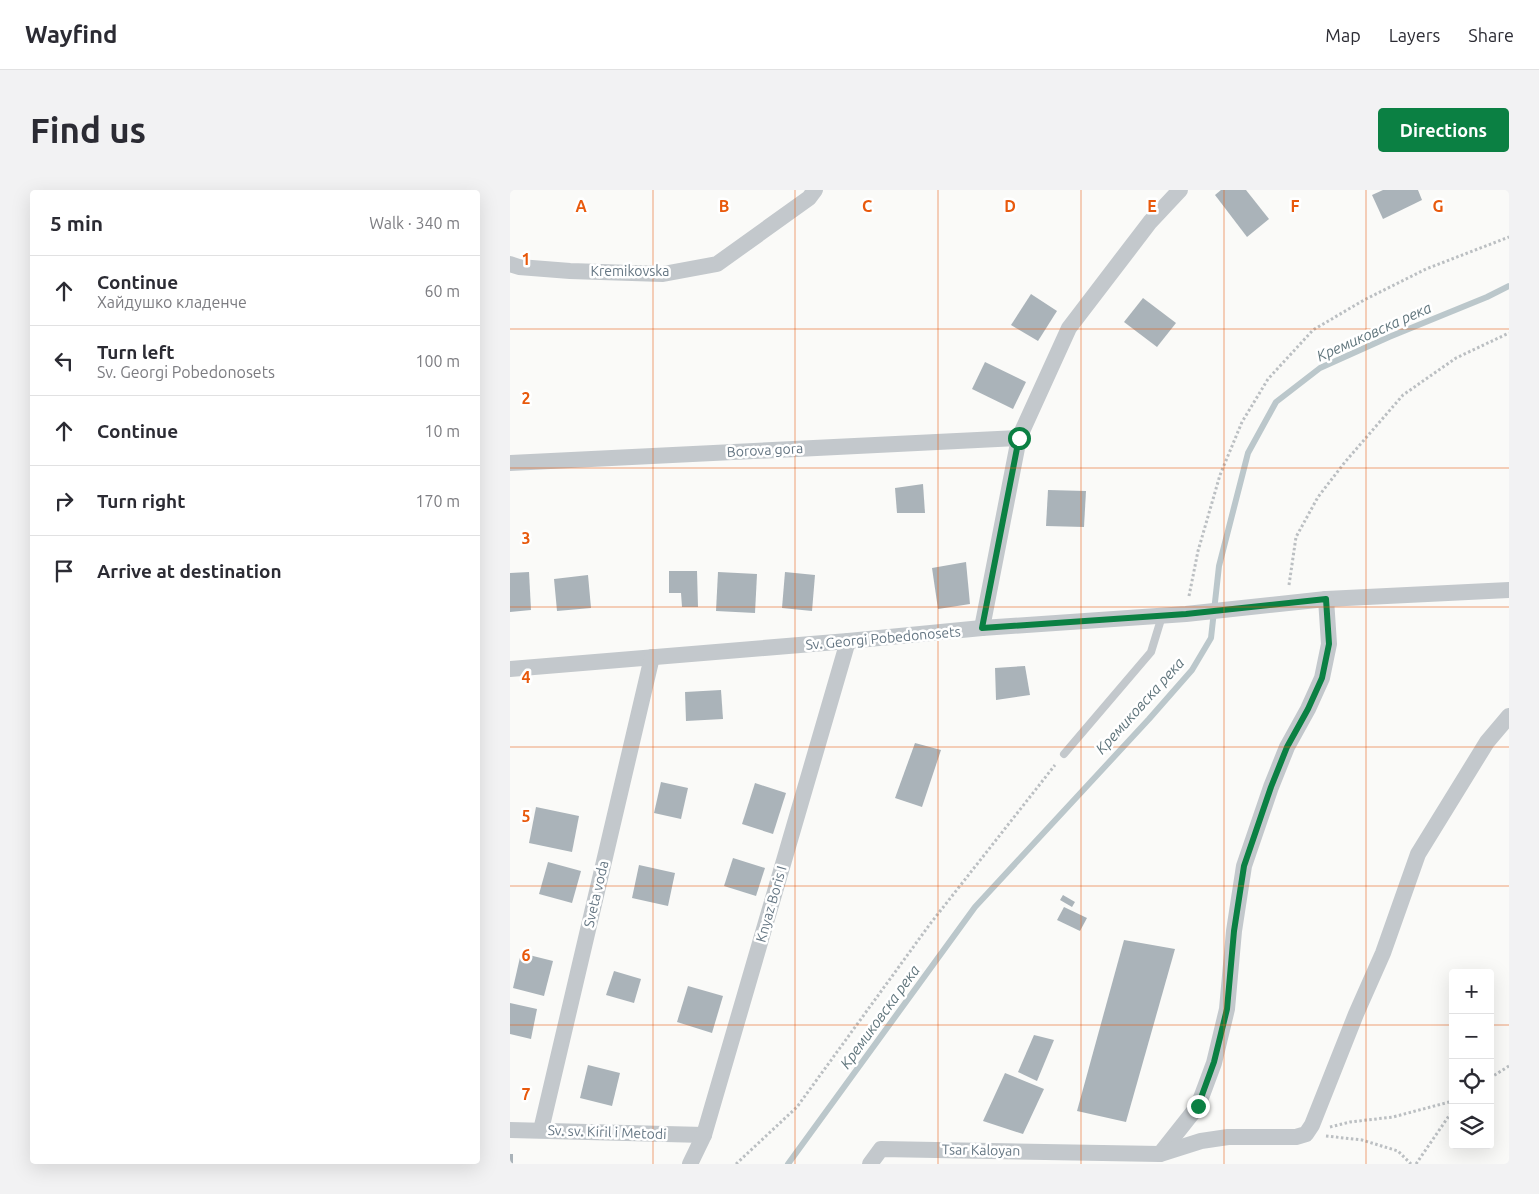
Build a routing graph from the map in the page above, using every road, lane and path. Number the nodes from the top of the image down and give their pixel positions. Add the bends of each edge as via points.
1 (815, 190) edge
2 (1180, 190) edge
3 (1509, 237) edge
4 (510, 264) edge
5 (1509, 333) edge
6 (1019, 438) junction
7 (510, 463) edge
8 (1509, 590) edge
9 (1326, 599) junction
10 (1286, 603) junction
11 (1186, 614) junction
12 (1162, 616) junction
13 (982, 628) junction
14 (848, 642) junction
15 (652, 657) junction
16 (510, 668) edge
17 (1509, 716) edge
18 (1064, 754) joint
19 (1509, 1066) edge
20 (1494, 1075) edge
21 (1449, 1102) edge
22 (1449, 1116) edge
23 (510, 1130) edge
24 (540, 1130) junction
25 (1306, 1134) junction
26 (704, 1135) junction
27 (1159, 1159) edge
28 (690, 1164) edge
29 (736, 1164) edge
30 (870, 1164) edge
31 (1411, 1164) edge
32 (1416, 1164) edge

1 - 4 street, Kremikovska via 809,198 717,264 663,274 570,271
2 - 6 street via 1150,222 1069,328
3 - 11 path via 1426,269 1355,305 1313,330 1268,379 1242,422 1220,475 1198,551
5 - 10 path via 1456,358 1403,395 1345,462 1318,497 1296,537
6 - 7 street, Borova gora
6 - 13 street
8 - 9 street, Sv. Georgi Pobedonosets
9 - 10 street, Sv. Georgi Pobedonosets
9 - 27 street via 1329,644 1322,678 1287,747 1244,866 1227,1009 1214,1062 1198,1106
10 - 11 street, Sv. Georgi Pobedonosets
11 - 12 street, Sv. Georgi Pobedonosets
12 - 13 street, Sv. Georgi Pobedonosets
12 - 18 lane via 1151,652
13 - 14 street, Sv. Georgi Pobedonosets
14 - 15 street, Sv. Georgi Pobedonosets
14 - 26 street, Knyaz Boris I
15 - 16 street, Sv. Georgi Pobedonosets
15 - 24 street, Sveta voda
17 - 25 street via 1486,742 1418,854 1383,953
18 - 29 path via 930,924 797,1107
19 - 20 path
21 - 25 path
22 - 32 path
23 - 24 street, Sv. sv. Kiril i Metodi
24 - 26 street, Sv. sv. Kiril i Metodi
25 - 27 street via 1201,1141
25 - 31 path via 1362,1140 1398,1151
26 - 28 street, Knyaz Boris I
27 - 30 street, Tsar Kaloyan via 881,1149

